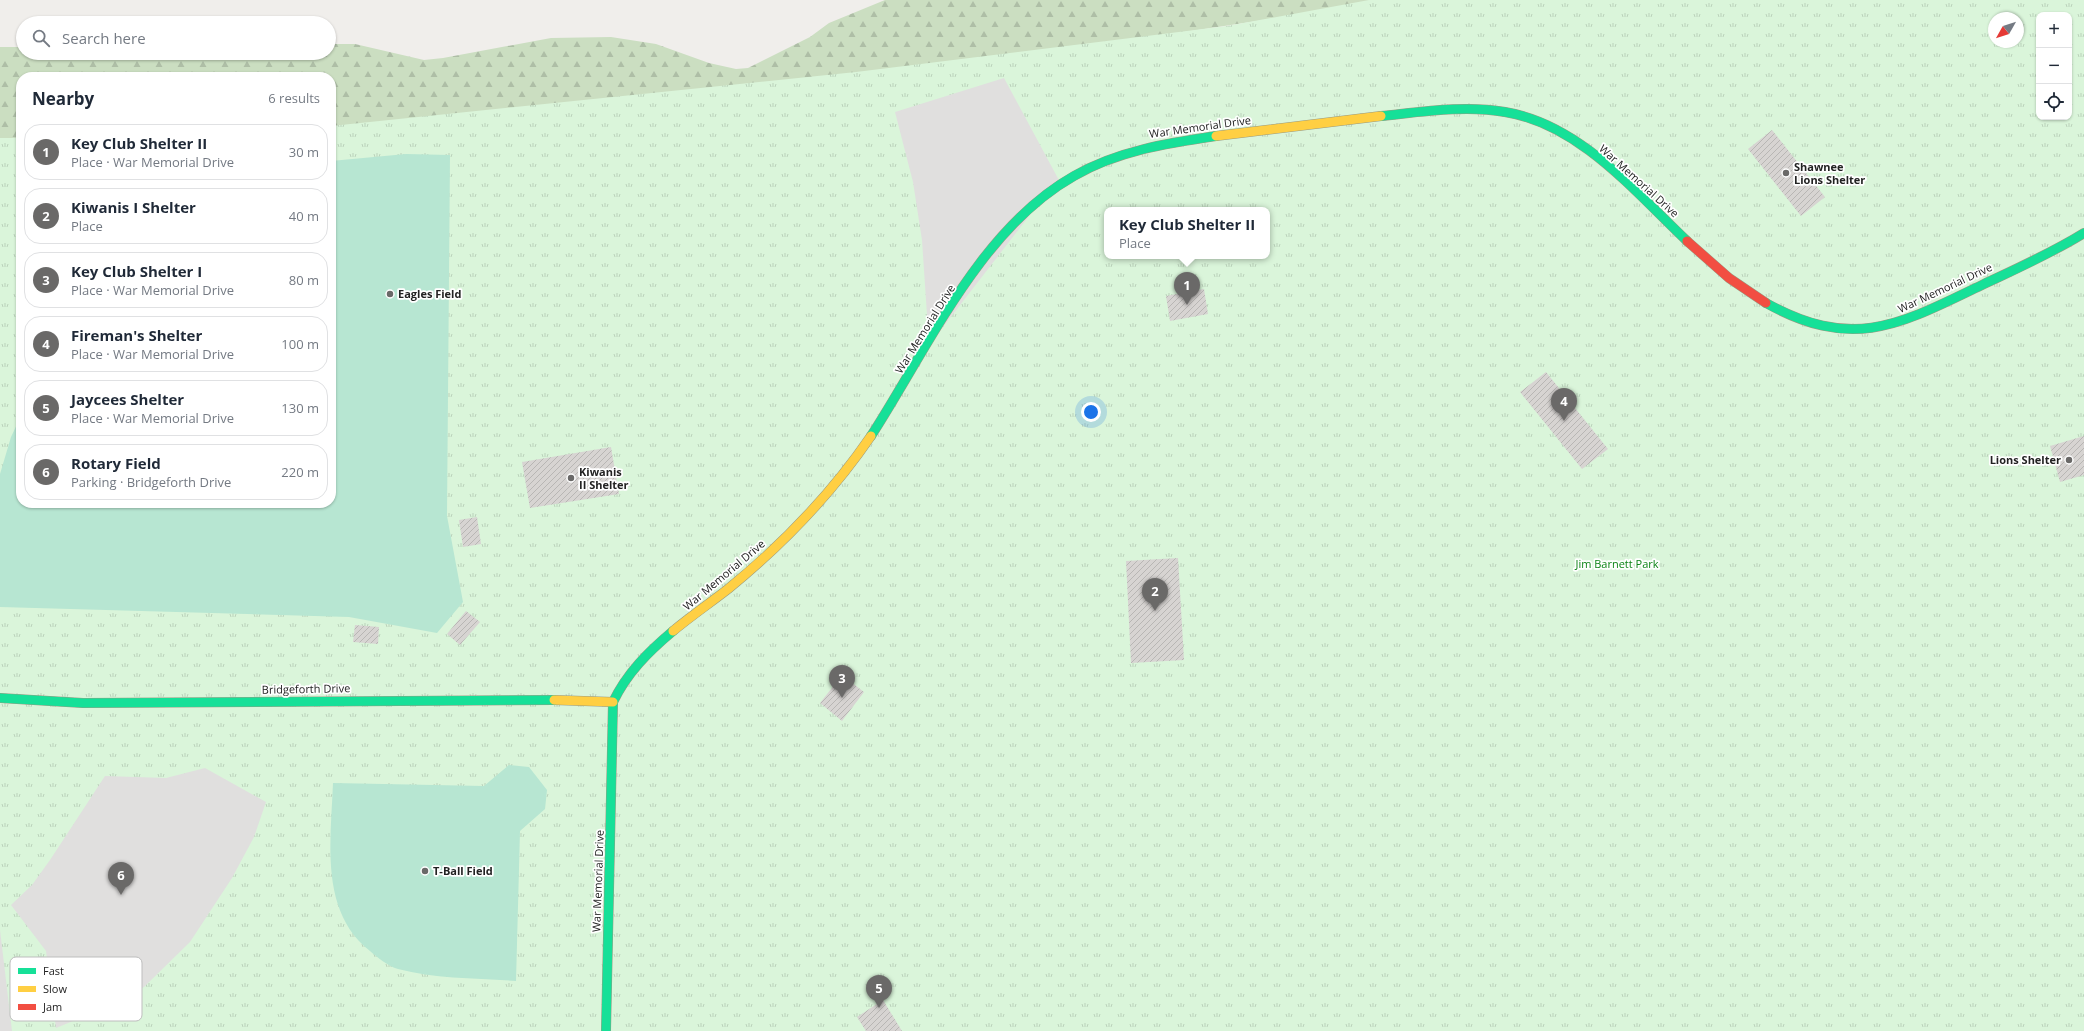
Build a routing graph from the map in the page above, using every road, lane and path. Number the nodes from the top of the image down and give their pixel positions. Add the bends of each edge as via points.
1 (2083, 235) edge
2 (0, 698) edge
3 (613, 702) junction
4 (606, 1031) edge

1 - 3 street, War Memorial Drive via 1901,322 1862,330 1839,329 1787,315 1746,291 1722,273 1599,158 1568,137 1528,117 1473,109 1382,115 1153,145 1109,158 1076,173 1047,193 1001,238 969,280 878,427 846,470 771,551 645,656 626,678
2 - 3 street, Bridgeforth Drive via 83,703 515,699
3 - 4 street, War Memorial Drive

